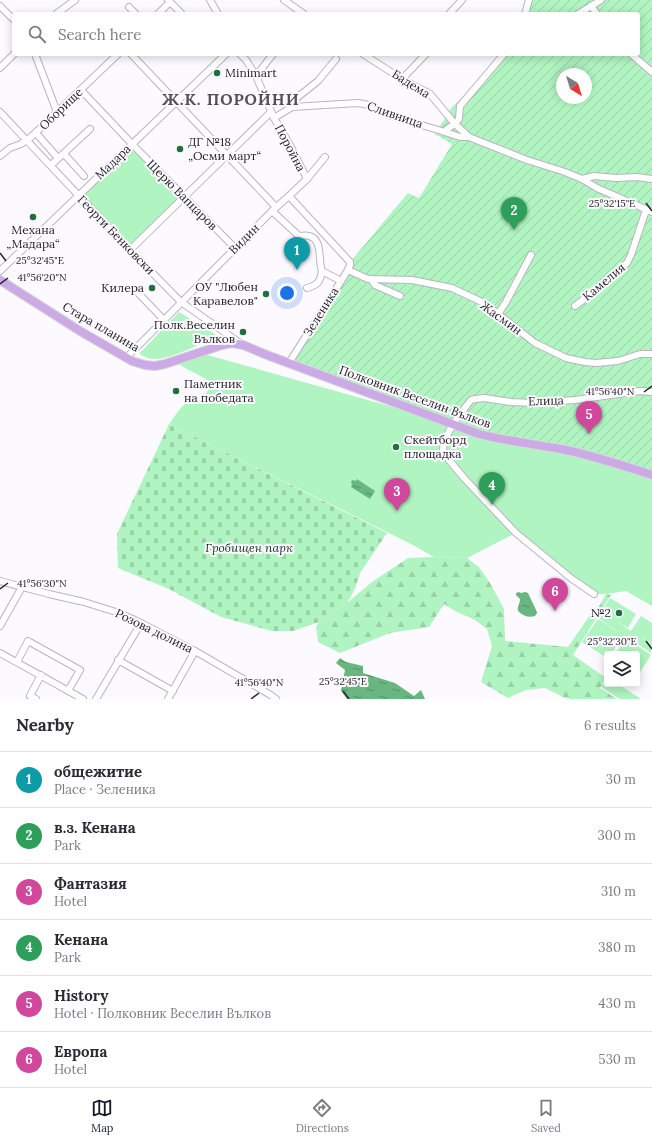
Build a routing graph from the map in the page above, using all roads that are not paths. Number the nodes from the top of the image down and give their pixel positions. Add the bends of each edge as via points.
1 (75, 0) edge
2 (210, 0) edge
3 (284, 0) edge
4 (462, 0) edge
5 (529, 0) edge
6 (601, 0) edge
7 (169, 1) edge
8 (0, 6) edge
9 (591, 6) junction
10 (129, 7) dead end
11 (59, 12) edge
12 (134, 12) edge
13 (160, 12) edge
14 (180, 12) edge
15 (217, 12) edge
16 (301, 12) edge
17 (451, 12) edge
18 (526, 12) edge
19 (581, 12) edge
20 (596, 12) edge
21 (12, 18) edge
22 (12, 56) edge
23 (36, 56) edge
24 (116, 56) edge
25 (133, 56) edge
26 (223, 56) edge
27 (242, 56) edge
28 (271, 56) edge
29 (366, 56) edge
30 (424, 56) edge
31 (504, 56) edge
32 (633, 56) edge
33 (336, 59) dead end
34 (0, 68) edge
35 (652, 72) edge
36 (256, 76) junction
37 (402, 79) junction
38 (81, 90) junction
39 (176, 101) junction
40 (292, 107) junction
41 (0, 112) edge
42 (57, 112) junction
43 (273, 115) junction
44 (455, 124) junction
45 (90, 130) dead end
46 (445, 132) junction
47 (36, 133) junction
48 (470, 137) junction
49 (26, 140) junction
50 (132, 144) junction
51 (228, 155) junction
52 (0, 156) edge
53 (61, 156) junction
54 (325, 157) dead end
55 (51, 165) junction
56 (84, 176) dead end
57 (652, 178) edge
58 (307, 179) junction
59 (582, 179) junction
60 (79, 195) junction
61 (289, 196) junction
62 (184, 197) junction
63 (274, 209) junction
64 (649, 211) edge
65 (235, 248) junction
66 (130, 250) junction
67 (531, 255) dead end
68 (348, 270) junction
69 (322, 271) junction
70 (0, 272) edge
71 (371, 279) junction
72 (0, 280) edge
73 (341, 281) junction
74 (307, 288) dead end
75 (140, 294) dead end
76 (400, 296) dead end
77 (181, 302) junction
78 (575, 306) dead end
79 (498, 314) junction
80 (162, 322) junction
81 (243, 345) junction
82 (652, 354) edge
83 (126, 358) junction
84 (289, 363) junction
85 (652, 392) edge
86 (453, 424) junction
87 (652, 475) edge
88 (0, 581) edge
89 (22, 587) junction
90 (594, 594) dead end
91 (141, 623) junction
92 (0, 626) edge
93 (195, 651) junction
94 (0, 653) edge
95 (118, 660) junction
96 (17, 662) junction
97 (41, 675) junction
98 (68, 691) junction
99 (173, 691) junction
100 (36, 699) edge
101 (83, 699) edge
102 (96, 699) edge
103 (168, 699) edge
104 (276, 699) edge

1 - 11 street
2 - 15 street
3 - 16 street
4 - 17 street
5 - 18 street
6 - 9 street
7 - 13 street
7 - 14 street
8 - 21 street
9 - 19 street
9 - 20 street
10 - 12 street
22 - 34 street
23 - 42 street
24 - 38 street, Оборище
25 - 39 street
26 - 39 street, Мадара
27 - 36 street, Поройна
28 - 36 street
29 - 37 street, Бадема
30 - 37 street
31 - 44 street via 460,106 459,119
32 - 35 street
33 - 40 street via 318,81 294,100
36 - 43 street, Поройна
37 - 44 street, Бадема via 430,94
38 - 42 street, Оборище
38 - 50 street, Щерю Вапцаров
39 - 50 street, Мадара
39 - 51 street
40 - 43 street, Сливница
40 - 46 street, Сливница via 358,102 388,115
41 - 49 street, Георги Бенковски
42 - 47 street, Оборище
43 - 51 street, Сливница
43 - 58 street, Поройна
44 - 46 street
44 - 48 street, Бадема
45 - 53 street
46 - 48 street, Сливница
47 - 49 street, Оборище
47 - 53 street
48 - 59 street
49 - 52 street, Оборище
49 - 55 street, Георги Бенковски
50 - 60 street, Мадара
50 - 62 street, Щерю Вапцаров
51 - 62 street, Сливница
51 - 63 street
53 - 55 street
53 - 56 street
54 - 58 street, Видин
55 - 60 street, Георги Бенковски
57 - 59 street via 594,176
58 - 61 street, Видин
59 - 64 street
60 - 66 street, Георги Бенковски
60 - 70 street, Мадара
61 - 63 street, Видин
61 - 68 street via 348,260
62 - 65 street, Щерю Вапцаров
62 - 66 street, Сливница
63 - 65 street, Видин
63 - 69 street via 299,236 309,236 316,240
64 - 78 street, Камелия via 627,263
65 - 77 street, Видин
66 - 77 street, Георги Бенковски
67 - 79 street
68 - 71 street, Жасмин
68 - 73 street, Зеленика
69 - 73 street
69 - 74 street via 321,280
71 - 76 street via 375,285
71 - 79 street, Жасмин via 412,280 452,288
72 - 83 main road, Стара планина
73 - 84 street, Зеленика
75 - 80 street
77 - 80 street, Видин
77 - 81 street, Георги Бенковски
79 - 82 street, Жасмин via 522,334 566,358 592,363
80 - 83 street, Видин
81 - 83 main road, Стара планина via 222,345 156,366
81 - 84 main road, Полковник Веселин Вълков
84 - 86 main road, Полковник Веселин Вълков
85 - 86 street, Елица via 640,391 533,403 478,398 469,402
86 - 87 main road, Полковник Веселин Вълков via 497,439 596,457
86 - 90 street, Елица via 444,441 443,450 449,460 516,533
88 - 89 street, Розова долина
89 - 91 street, Розова долина via 84,602
89 - 92 street
91 - 93 street, Розова долина
91 - 95 street
93 - 99 street
93 - 104 street, Розова долина
94 - 96 street
95 - 99 street
95 - 102 street
96 - 97 street
96 - 98 street via 28,642 80,670
97 - 98 street
97 - 100 street via 30,696
98 - 101 street
99 - 103 street

